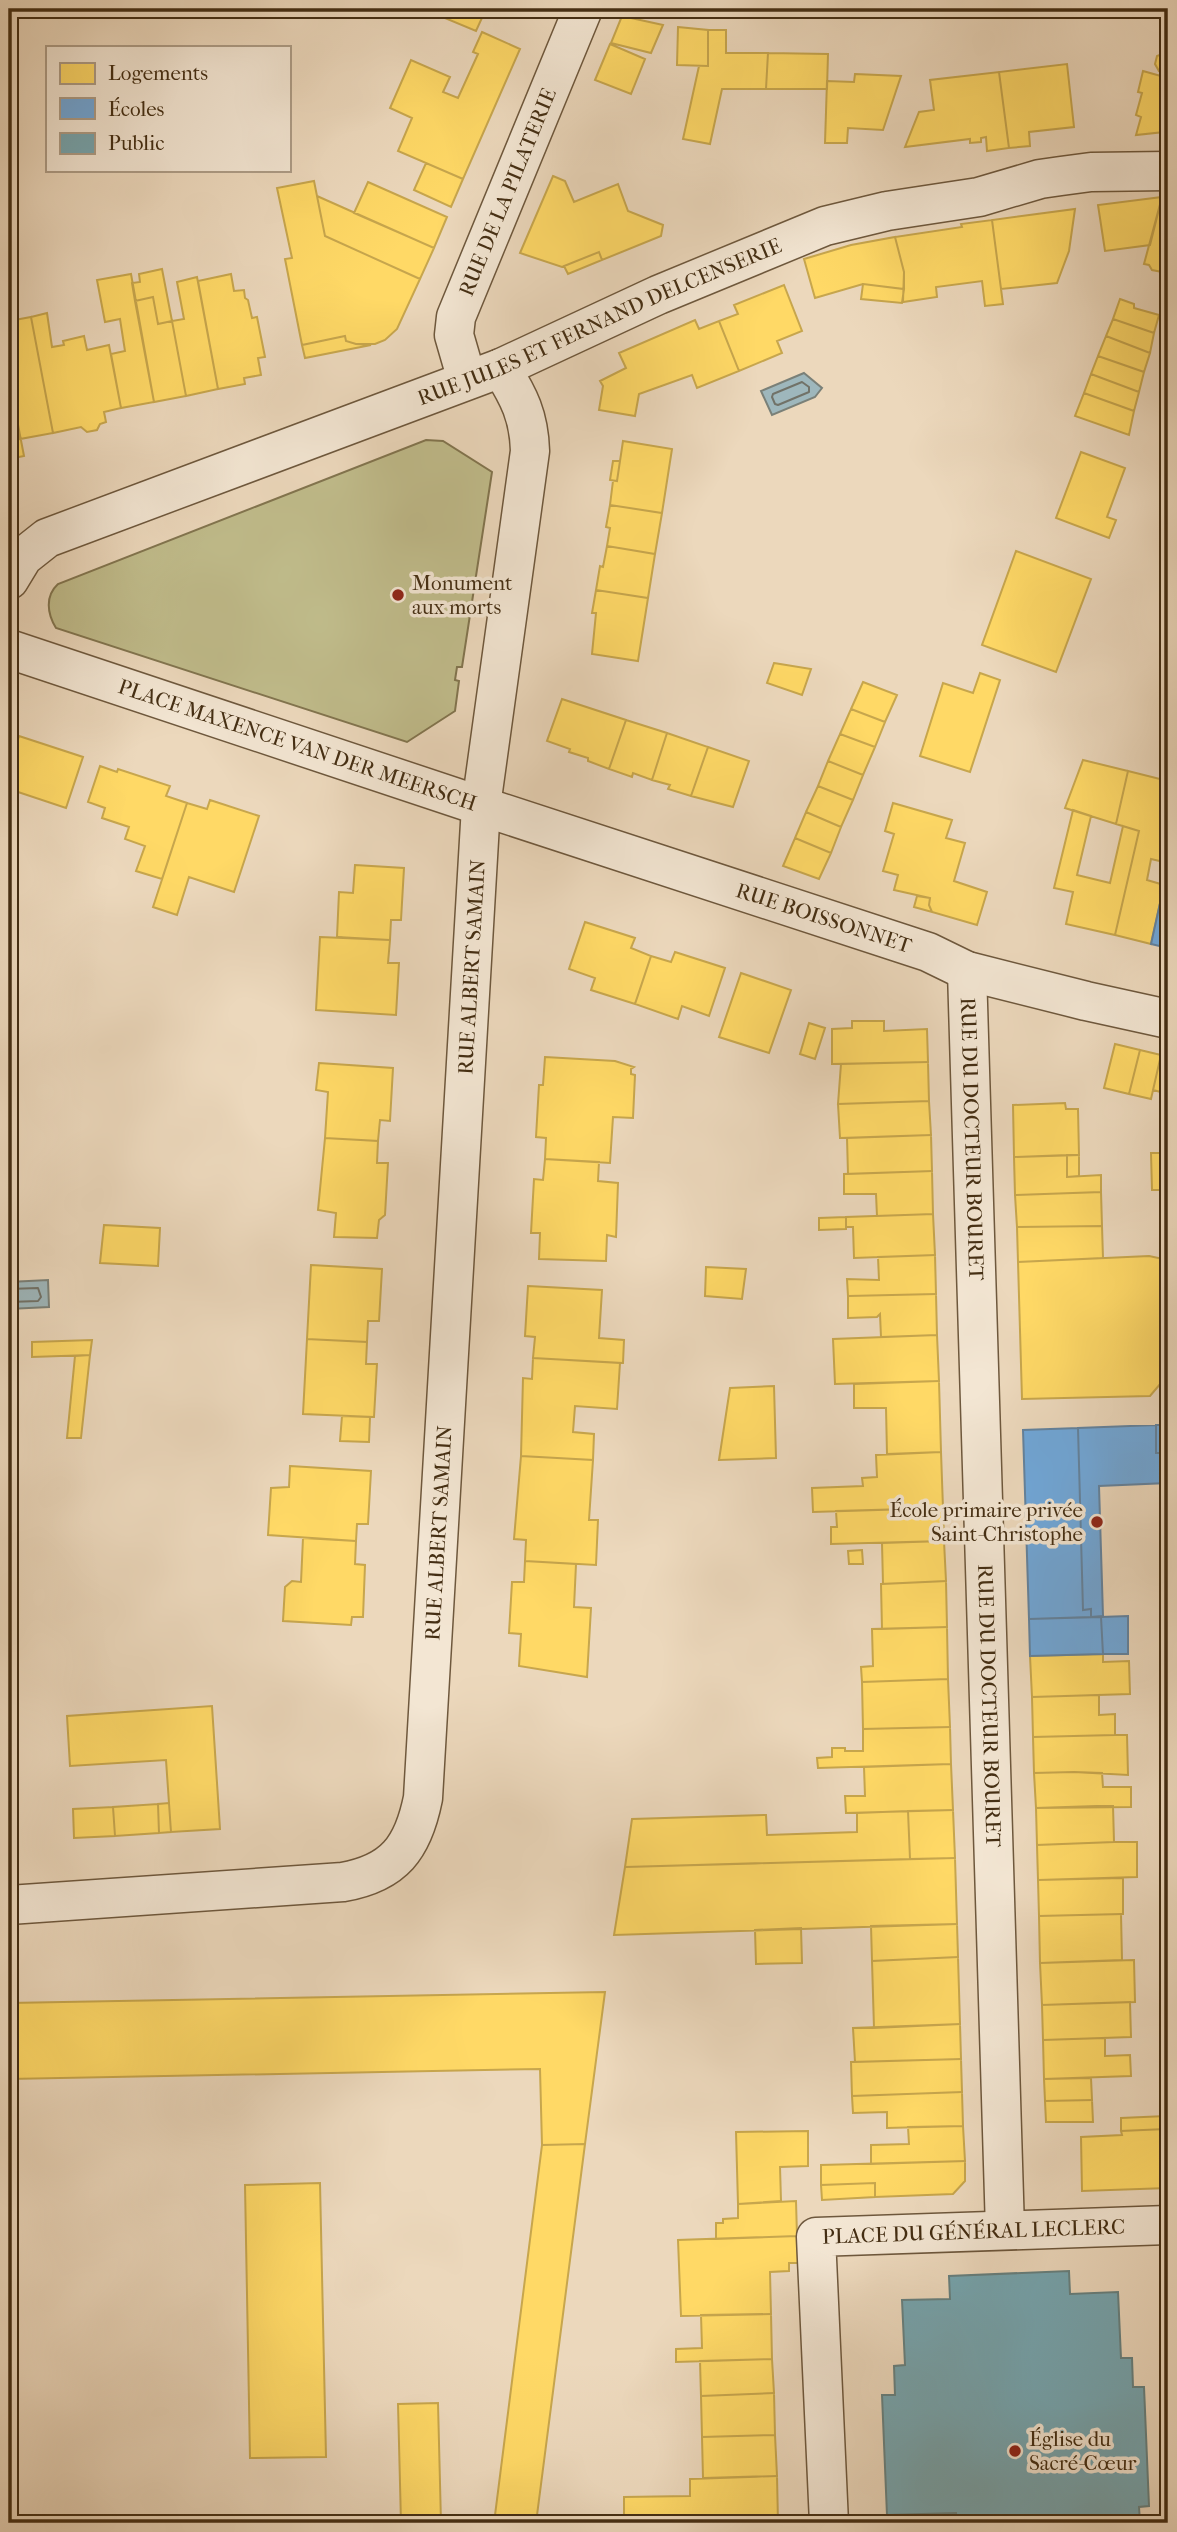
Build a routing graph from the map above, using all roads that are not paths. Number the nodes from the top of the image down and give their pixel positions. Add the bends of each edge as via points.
1 (583, 9) edge
2 (1168, 172) edge
3 (484, 374) junction
4 (47, 538) junction
5 (9, 554) edge
6 (9, 580) edge
7 (14, 645) edge
8 (481, 806) junction
9 (967, 971) junction
10 (1168, 1019) edge
11 (9, 1905) edge
12 (1168, 2225) edge
13 (1005, 2230) junction
14 (829, 2523) edge

1 - 3 street, RUE DE LA PILATERIE via 456,317 454,335
2 - 3 street, RUE JULES ET FERNAND DELCENSERIE via 1091,172 1040,179 979,197 844,220 658,295
3 - 4 street, RUE JULES ET FERNAND DELCENSERIE
3 - 8 street, PLACE MAXENCE VAN DER MEERSCH via 522,403 530,451
4 - 5 street, RUE JULES ET FERNAND DELCENSERIE
4 - 6 street, RUE JULES ET FERNAND DELCENSERIE via 23,557
7 - 8 street, PLACE MAXENCE VAN DER MEERSCH
8 - 9 street, RUE BOISSONNET via 928,951
8 - 11 street, RUE ALBERT SAMAIN via 423,1798 410,1842 380,1871 343,1882
9 - 10 street, RUE BOISSONNET
9 - 13 street, RUE DU DOCTEUR BOURET
12 - 13 street, PLACE DU GÉNÉRAL LECLERC
13 - 14 street, PLACE DU GÉNÉRAL LECLERC via 816,2237

